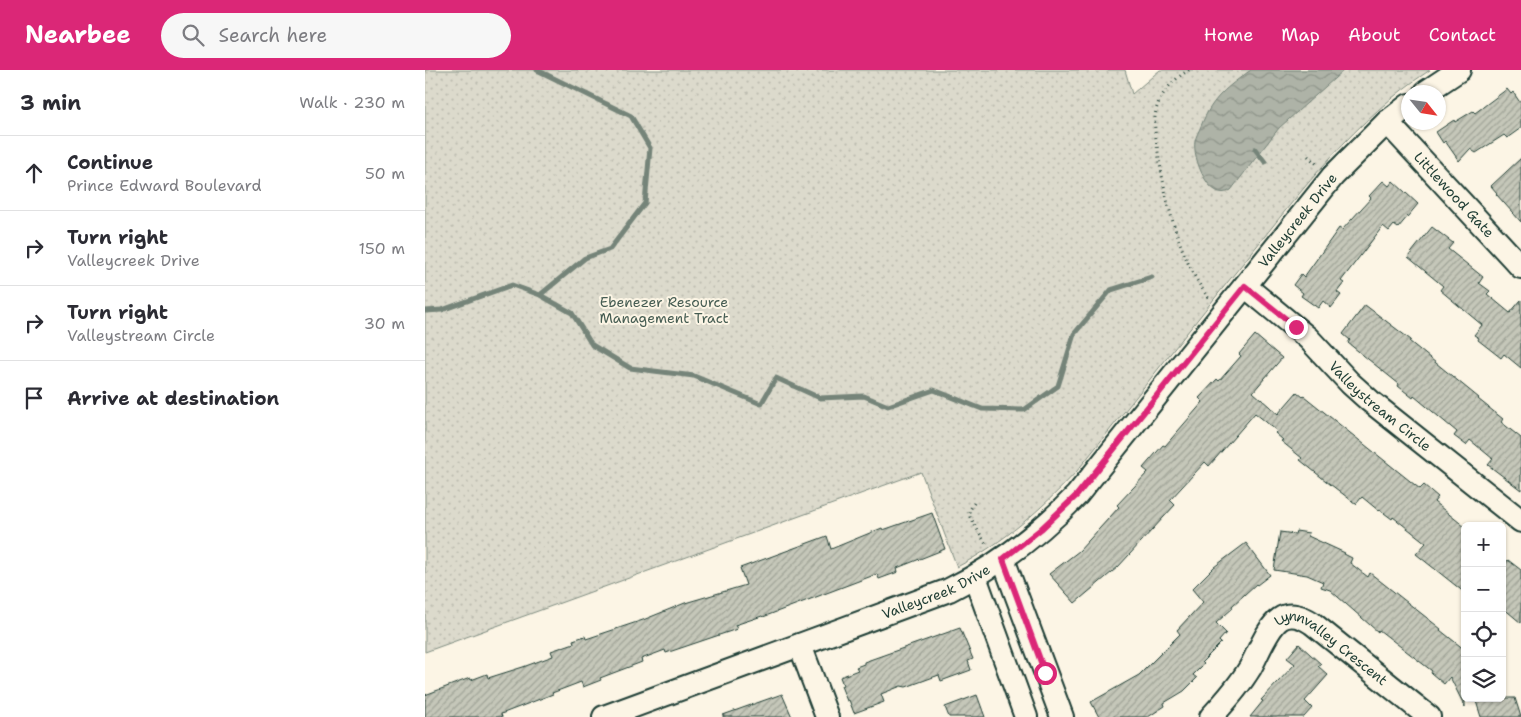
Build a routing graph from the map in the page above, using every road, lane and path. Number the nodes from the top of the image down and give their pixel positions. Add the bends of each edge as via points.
1 (1189, 70) edge
2 (1459, 70) edge
3 (1436, 85) edge
4 (1401, 111) edge
5 (1387, 122) junction
6 (1308, 156) dead end
7 (1322, 168) dead end
8 (1521, 267) edge
9 (1245, 286) junction
10 (1212, 304) dead end
11 (974, 502) dead end
12 (1521, 521) edge
13 (996, 554) junction
14 (975, 577) junction
15 (800, 645) junction
16 (604, 717) edge
17 (827, 717) edge
18 (1026, 717) edge
19 (1063, 717) edge
20 (1211, 717) edge
21 (1429, 717) edge

1 - 10 path via 1162,95 1156,111 1155,128 1174,225 1201,289
2 - 3 street
4 - 5 street, Valleycreek Drive
5 - 8 street, Littlewood Gate
5 - 9 street, Valleycreek Drive via 1333,176
6 - 7 path
9 - 12 street, Valleystream Circle via 1308,338 1369,400
9 - 13 street, Valleycreek Drive via 1077,495 1041,529
11 - 13 path via 969,511 970,517
13 - 14 street, Valleycreek Drive
13 - 19 street
14 - 15 street, Valleycreek Drive via 949,590
14 - 18 street
15 - 16 street, Valleycreek Drive
15 - 17 street
20 - 21 street, Lynnvalley Crescent via 1249,670 1273,624 1281,617 1290,616 1299,616 1312,623

